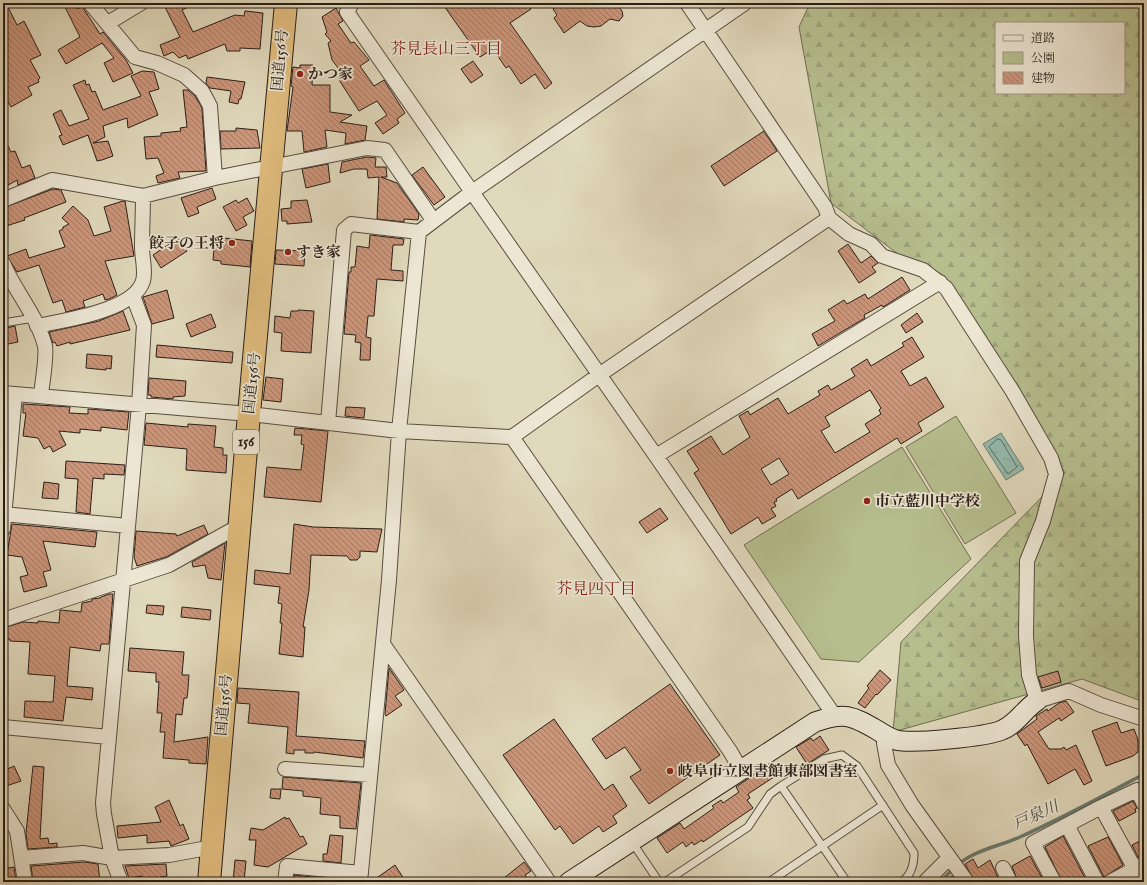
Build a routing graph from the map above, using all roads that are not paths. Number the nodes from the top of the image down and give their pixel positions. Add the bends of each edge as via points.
1 (90, 3) edge
2 (142, 3) edge
3 (286, 3) edge
4 (352, 3) edge
5 (687, 3) edge
6 (746, 3) edge
7 (108, 23) junction
8 (706, 31) junction
9 (271, 167) junction
10 (215, 178) junction
11 (472, 192) junction
12 (143, 196) junction
13 (3, 200) edge
14 (829, 218) junction
15 (433, 220) junction
16 (419, 232) junction
17 (3, 263) edge
18 (940, 282) junction
19 (133, 296) junction
20 (36, 322) junction
21 (3, 323) edge
22 (599, 375) junction
23 (9, 394) edge
24 (41, 395) junction
25 (139, 406) junction
26 (248, 414) junction
27 (328, 423) junction
28 (399, 431) junction
29 (512, 437) junction
30 (656, 456) junction
31 (4, 514) edge
32 (128, 526) junction
33 (3, 529) edge
34 (239, 529) junction
35 (123, 580) junction
36 (3, 620) edge
37 (383, 644) junction
38 (1037, 701) junction
39 (834, 715) junction
40 (1144, 719) edge
41 (3, 727) edge
42 (885, 735) junction
43 (109, 737) junction
44 (285, 769) dead end
45 (741, 770) junction
46 (370, 775) junction
47 (781, 786) junction
48 (1144, 804) edge
49 (883, 805) junction
50 (1101, 807) junction
51 (4, 813) edge
52 (1067, 825) junction
53 (632, 841) junction
54 (824, 846) junction
55 (212, 847) junction
56 (21, 858) junction
57 (112, 858) junction
58 (949, 858) junction
59 (1140, 866) edge
60 (1002, 868) dead end
61 (360, 878) edge
62 (25, 882) edge
63 (121, 882) edge
64 (209, 882) edge
65 (285, 882) edge
66 (549, 882) edge
67 (569, 882) edge
68 (658, 882) edge
69 (665, 882) edge
70 (769, 882) edge
71 (847, 882) edge
72 (901, 882) edge
73 (925, 882) edge
74 (967, 882) edge
75 (1010, 882) edge
76 (1054, 882) edge
77 (1097, 882) edge
78 (1110, 882) edge
79 (1142, 882) edge

1 - 7 street
2 - 7 street
3 - 9 highway, 国道156号 / 156
4 - 11 street via 347,12
5 - 8 street
6 - 8 street
7 - 10 street via 135,57 184,75 202,91 210,106
8 - 11 street
8 - 14 street via 825,207
9 - 10 street
9 - 15 street via 367,148 385,150
9 - 26 highway, 国道156号 / 156
10 - 12 street
11 - 15 street
11 - 22 street
12 - 13 street via 52,180
12 - 19 street via 144,279
14 - 18 street via 849,234 871,244 882,256 923,270
14 - 22 street
15 - 16 street
16 - 27 street via 351,224 344,230
16 - 28 street
17 - 20 street via 10,280
18 - 30 street
18 - 38 street via 1013,392 1051,458 1056,474 1043,521 1028,561 1027,644 1029,675
19 - 20 street via 113,307 90,314
19 - 25 street via 144,325
20 - 21 lane
20 - 24 street via 45,347
22 - 29 street
22 - 30 street
23 - 24 street
23 - 31 street
24 - 25 street
25 - 26 street
25 - 32 street
26 - 27 street
26 - 34 highway, 国道156号 / 156
27 - 28 street
28 - 29 street
28 - 37 street
29 - 45 street
30 - 39 street
31 - 32 street
31 - 33 street
32 - 35 street
34 - 35 street via 230,531 169,566
34 - 55 highway, 国道156号 / 156
35 - 36 street
35 - 43 street
37 - 46 street
37 - 66 street
38 - 40 street via 1069,691
38 - 42 street via 1016,722 1002,730 974,737 910,741 897,740
39 - 42 street via 859,719
39 - 45 street via 815,722
41 - 43 street
42 - 58 street via 888,765
43 - 57 street via 104,808
44 - 46 street
45 - 53 street
46 - 61 street
47 - 49 lane via 824,758 842,756 857,766
47 - 54 lane
47 - 69 lane via 770,794 748,827
48 - 50 street via 1137,790
49 - 54 lane
49 - 72 lane via 914,853 911,871
50 - 52 street
50 - 59 street
51 - 56 street via 17,830
52 - 76 street via 1033,842
52 - 77 street
53 - 67 street
53 - 68 lane
54 - 70 lane
54 - 71 lane
55 - 57 street via 169,855
55 - 64 highway, 国道156号 / 156
56 - 57 street via 83,853
56 - 62 street
57 - 63 street
58 - 73 street
58 - 74 street
59 - 78 street
59 - 79 street
60 - 75 street
61 - 65 street via 287,866

